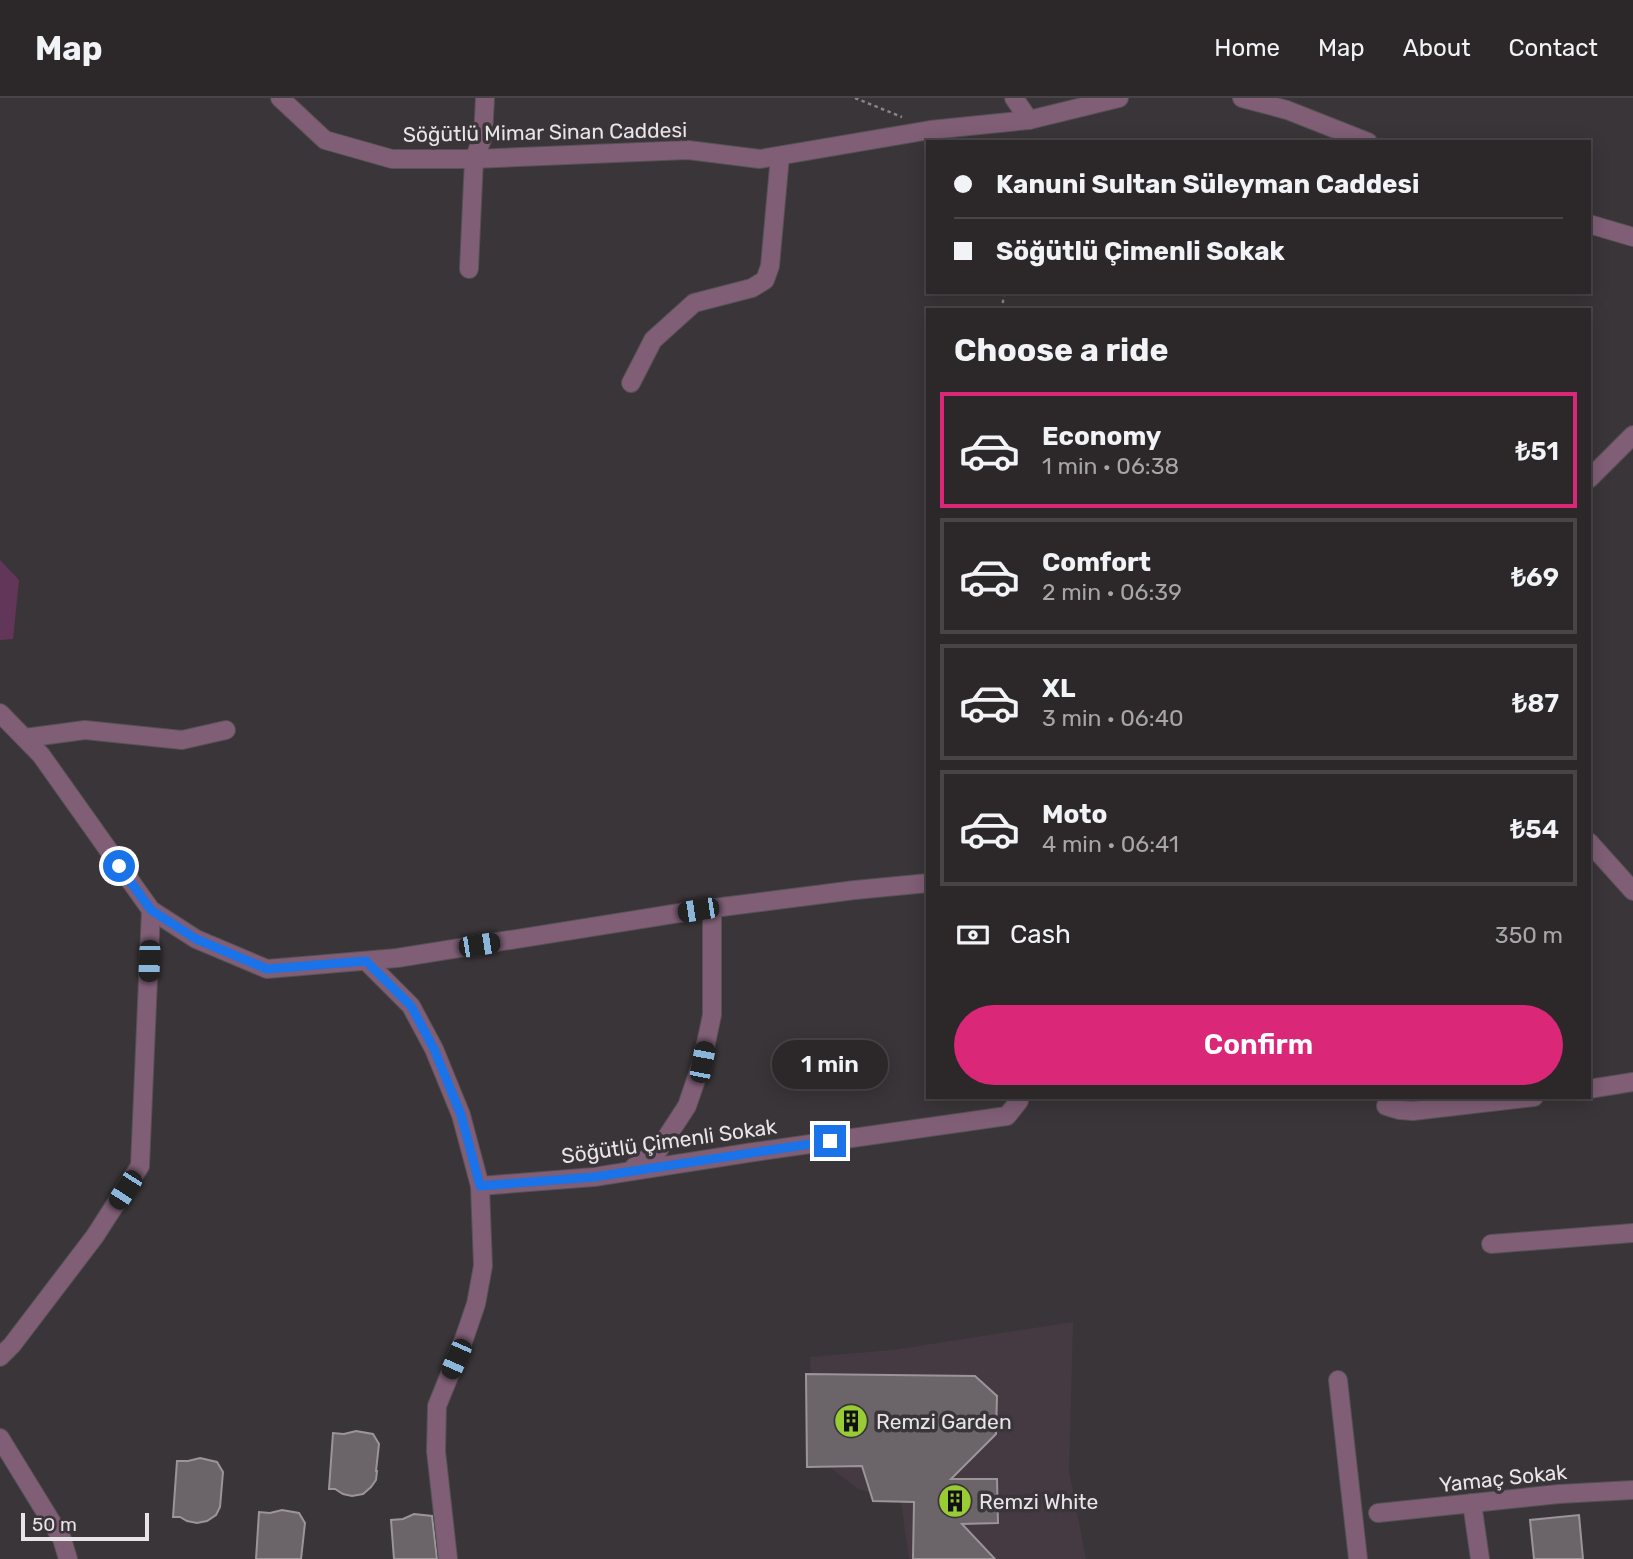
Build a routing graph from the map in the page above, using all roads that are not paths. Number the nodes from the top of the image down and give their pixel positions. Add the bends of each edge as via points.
1 (280, 98) edge
2 (485, 98) edge
3 (1014, 98) edge
4 (1119, 98) edge
5 (1242, 98) edge
6 (1029, 120) junction
7 (1363, 140) edge
8 (780, 156) junction
9 (474, 159) junction
10 (1591, 225) edge
11 (1633, 237) edge
12 (469, 269) dead end
13 (631, 383) dead end
14 (1633, 435) edge
15 (1591, 477) edge
16 (0, 713) edge
17 (226, 730) dead end
18 (25, 738) junction
19 (1591, 844) edge
20 (926, 883) edge
21 (1633, 891) edge
22 (712, 909) junction
23 (151, 910) junction
24 (366, 961) junction
25 (1633, 1082) edge
26 (1591, 1089) edge
27 (1019, 1099) edge
28 (1517, 1099) edge
29 (1386, 1106) dead end
30 (625, 1172) junction
31 (480, 1186) junction
32 (1633, 1233) edge
33 (1490, 1244) dead end
34 (0, 1357) edge
35 (1338, 1380) dead end
36 (0, 1438) edge
37 (1633, 1490) edge
38 (1472, 1503) junction
39 (1378, 1513) dead end
40 (68, 1559) edge
41 (448, 1559) edge
42 (1359, 1559) edge
43 (1480, 1559) edge

1 - 9 street, Söğütlü Mimar Sinan Caddesi via 325,140 392,159
2 - 9 street via 483,137
3 - 6 street
4 - 6 street, Söğütlü Mimar Sinan Caddesi
5 - 7 street
6 - 8 street, Söğütlü Mimar Sinan Caddesi via 930,130
8 - 9 street, Söğütlü Mimar Sinan Caddesi via 760,159 688,149
8 - 13 street via 765,280 752,288 694,303 653,340
9 - 12 street
10 - 11 street
14 - 15 street
16 - 18 street
17 - 18 street via 181,740 85,730
18 - 23 street
19 - 21 street
20 - 22 street
22 - 24 street
22 - 30 street via 712,1016 702,1062 687,1106 657,1152
23 - 24 street via 196,939 267,969
23 - 34 street via 140,1166 95,1236
24 - 31 street via 411,1006 434,1049 461,1115
25 - 26 street
27 - 30 street, Söğütlü Çimenli Sokak via 1007,1116
28 - 29 street via 1413,1111
30 - 31 street, Söğütlü Çimenli Sokak
31 - 41 street via 483,1266 476,1304 437,1406 436,1451
32 - 33 street
35 - 42 street
36 - 40 street via 62,1539
37 - 38 street, Yamaç Sokak
38 - 39 street, Yamaç Sokak
38 - 43 street

